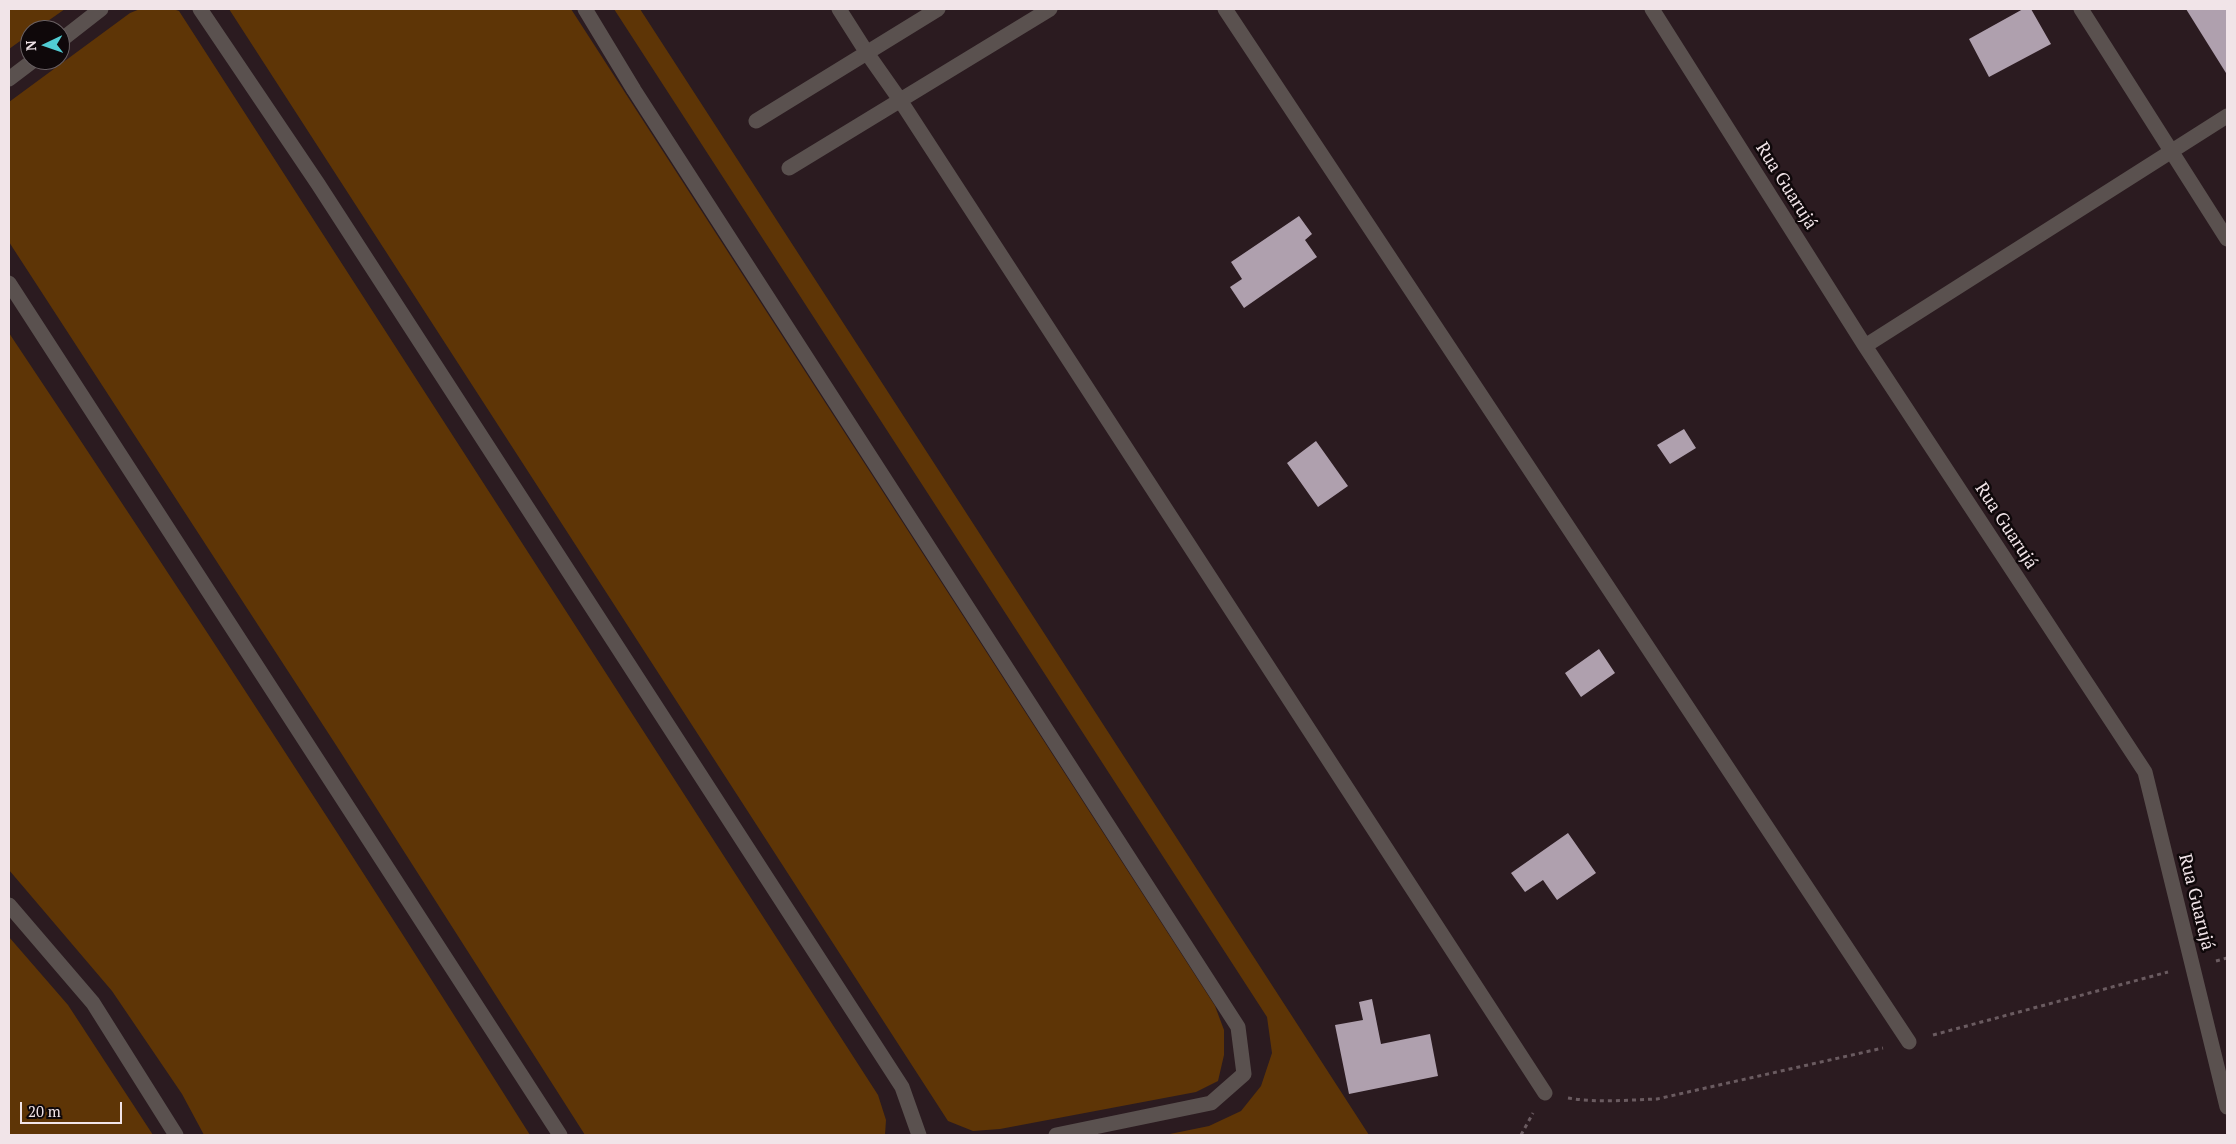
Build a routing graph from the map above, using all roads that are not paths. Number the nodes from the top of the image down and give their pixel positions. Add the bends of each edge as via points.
1 (101, 9) edge
2 (200, 9) edge
3 (585, 9) edge
4 (838, 9) edge
5 (938, 9) edge
6 (1050, 9) edge
7 (1225, 9) edge
8 (1652, 9) edge
9 (2080, 9) edge
10 (70, 32) edge
11 (867, 53) junction
12 (21, 70) edge
13 (9, 79) edge
14 (900, 100) junction
15 (2227, 116) edge
16 (756, 121) dead end
17 (2172, 151) junction
18 (789, 168) dead end
19 (2227, 239) edge
20 (9, 283) edge
21 (1866, 346) junction
22 (9, 905) edge
23 (1909, 1042) road end
24 (1545, 1093) road end
25 (2227, 1107) edge
26 (176, 1135) edge
27 (560, 1135) edge
28 (919, 1135) edge
29 (1056, 1135) edge

1 - 10 street
2 - 28 street via 318,184 902,1087
3 - 29 street via 1238,1027 1244,1074 1211,1103
4 - 11 street
5 - 11 street
6 - 14 street
7 - 23 street
8 - 21 street, Rua Guarujá
9 - 17 street
11 - 14 street
11 - 16 street
12 - 13 street
14 - 18 street
14 - 24 street
15 - 17 street
17 - 19 street
17 - 21 street
20 - 27 street
21 - 25 street, Rua Guarujá via 2145,772
22 - 26 street via 93,1003

